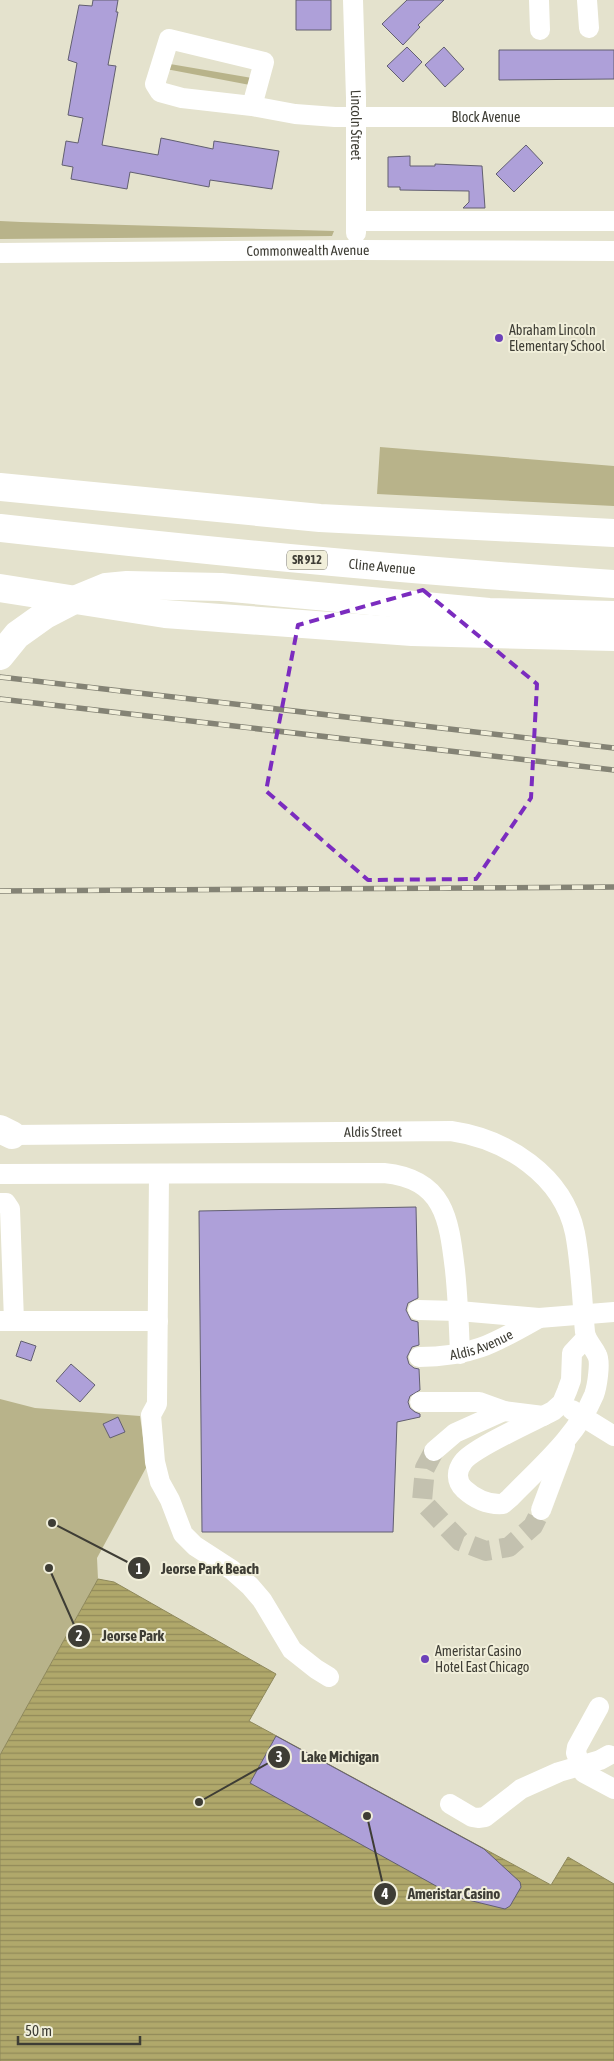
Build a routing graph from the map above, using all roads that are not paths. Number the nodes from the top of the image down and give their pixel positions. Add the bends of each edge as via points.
1 (353, 0) edge
2 (539, 0) edge
3 (587, 0) edge
4 (589, 28) dead end
5 (540, 30) dead end
6 (252, 106) junction
7 (614, 117) edge
8 (356, 118) junction
9 (356, 221) junction
10 (614, 221) edge
11 (356, 250) junction
12 (614, 251) edge
13 (0, 253) edge
14 (0, 487) edge
15 (0, 528) edge
16 (614, 533) edge
17 (614, 584) edge
18 (0, 588) edge
19 (614, 615) edge
20 (614, 637) edge
21 (0, 656) edge
22 (4, 1132) edge
23 (0, 1174) edge
24 (159, 1174) junction
25 (0, 1203) edge
26 (418, 1310) dead end
27 (459, 1311) junction
28 (614, 1312) edge
29 (583, 1314) junction
30 (539, 1318) junction
31 (7, 1321) edge
32 (158, 1321) junction
33 (586, 1338) junction
34 (460, 1354) junction
35 (419, 1357) dead end
36 (420, 1402) dead end
37 (562, 1403) junction
38 (504, 1411) junction
39 (543, 1416) junction
40 (582, 1418) junction
41 (614, 1436) edge
42 (569, 1437) junction
43 (434, 1451) tunnel mouth
44 (541, 1510) tunnel mouth
45 (329, 1676) dead end
46 (599, 1707) dead end
47 (611, 1750) edge
48 (580, 1766) junction
49 (614, 1787) edge
50 (450, 1804) dead end

1 - 8 street, Lincoln Street
2 - 5 street
3 - 4 street
6 - 6 street, Block Avenue via 264,62 169,39 155,84 160,92 182,98
6 - 8 street, Block Avenue via 295,114
7 - 8 street, Block Avenue
8 - 9 street, Lincoln Street
9 - 10 street
9 - 11 street, Lincoln Street
11 - 12 street, Commonwealth Avenue
11 - 13 street, Commonwealth Avenue
14 - 16 highway via 320,518
15 - 17 highway, Cline Avenue / SR 912 via 295,559
18 - 20 highway via 165,614 412,632
19 - 21 highway via 489,612 221,587 106,588 45,615 17,635
22 - 29 street, Aldis Street via 441,1131 472,1134 491,1140 525,1159 539,1171 570,1214
23 - 24 street
24 - 27 street via 384,1173 414,1181 435,1198 449,1223
24 - 32 street
25 - 31 street via 6,1203 10,1209
26 - 27 street, Aldis Avenue
27 - 30 street, Aldis Avenue
27 - 34 street
28 - 29 street
29 - 30 street, Aldis Avenue
29 - 33 street, Aldis Street
30 - 34 street, Aldis Avenue via 478,1350
31 - 32 street
32 - 45 street via 157,1404 151,1415 152,1444 160,1482 179,1526 195,1546 250,1586 292,1650
33 - 37 street via 572,1353 571,1380
33 - 40 street via 599,1356 598,1376 594,1394
34 - 35 street, Aldis Avenue
36 - 38 street via 479,1402
37 - 39 street
37 - 40 street
38 - 39 street
38 - 43 street via 455,1433
39 - 42 street via 470,1454 458,1469 457,1476 465,1490 484,1502 503,1504
40 - 41 street
40 - 42 street
42 - 44 street
46 - 48 street via 577,1747
47 - 48 street via 600,1760
47 - 49 street via 607,1770
48 - 49 street via 584,1773
48 - 50 street via 521,1789 485,1817 472,1816

